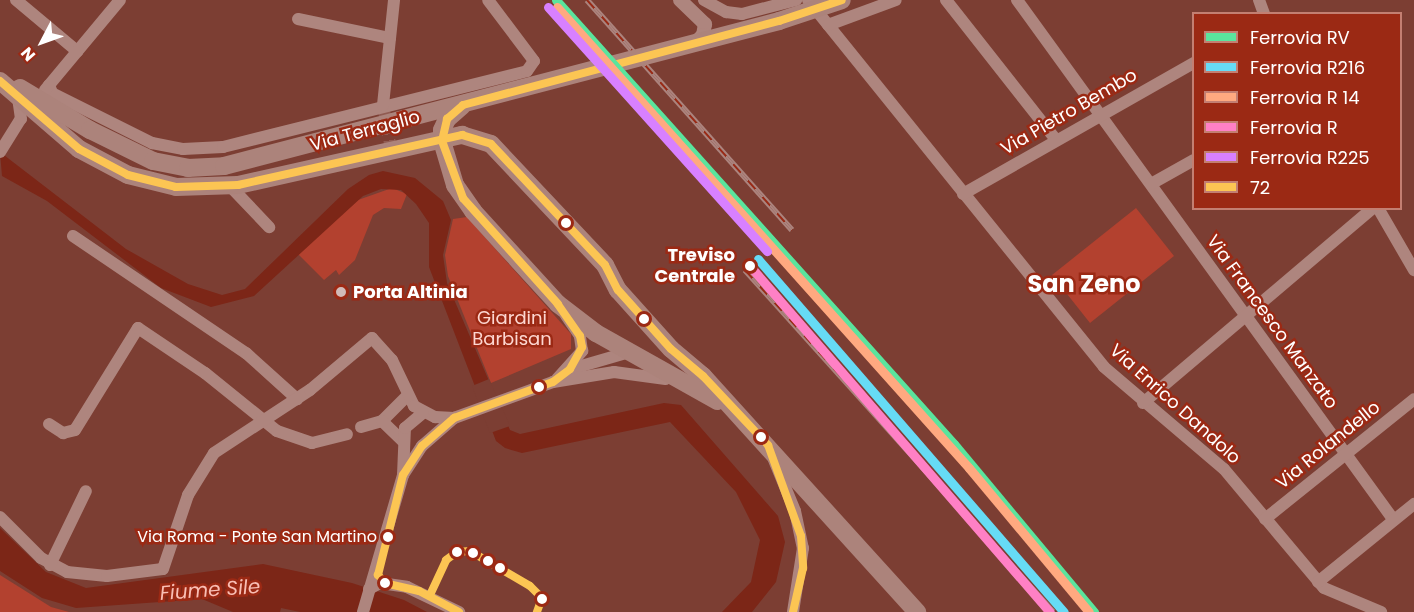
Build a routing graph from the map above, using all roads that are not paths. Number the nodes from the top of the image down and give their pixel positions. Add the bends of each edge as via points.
1 (16, 0) edge
2 (120, 0) edge
3 (394, 0) edge
4 (488, 0) edge
5 (680, 0) edge
6 (704, 0) edge
7 (796, 0) edge
8 (808, 0) edge
9 (842, 0) edge
10 (896, 0) edge
11 (946, 0) edge
12 (1017, 0) edge
13 (298, 19) dead end
14 (828, 25) junction
15 (390, 38) junction
16 (694, 44) junction
17 (77, 51) junction
18 (1192, 64) edge
19 (0, 79) edge
20 (46, 93) junction
21 (16, 95) junction
22 (383, 105) junction
23 (463, 105) junction
24 (1101, 114) junction
25 (90, 121) junction
26 (1056, 140) junction
27 (1, 151) edge
28 (1192, 161) edge
29 (1151, 184) junction
30 (230, 186) junction
31 (963, 194) junction
32 (1371, 210) edge
33 (1379, 210) edge
34 (269, 227) dead end
35 (73, 236) dead end
36 (1414, 270) edge
37 (558, 304) junction
38 (1246, 317) junction
39 (636, 353) junction
40 (570, 369) junction
41 (554, 382) junction
42 (407, 396) junction
43 (297, 399) junction
44 (1414, 399) edge
45 (1143, 403) junction
46 (722, 404) junction
47 (423, 413) junction
48 (741, 417) junction
49 (454, 418) junction
50 (262, 420) junction
51 (381, 421) junction
52 (49, 424) dead end
53 (362, 427) dead end
54 (347, 434) dead end
55 (402, 440) junction
56 (768, 445) junction
57 (1346, 454) junction
58 (403, 475) junction
59 (86, 492) dead end
60 (1414, 504) edge
61 (0, 517) edge
62 (1265, 519) junction
63 (1393, 519) junction
64 (50, 565) junction
65 (376, 579) junction
66 (1318, 582) junction
67 (363, 612) edge
68 (459, 612) edge
69 (793, 612) edge
70 (917, 612) edge
71 (1381, 612) edge

1 - 17 street
2 - 17 street
3 - 15 street
4 - 22 street via 534,61 527,71
5 - 16 street via 705,24 703,35
6 - 7 street via 726,12 742,14
8 - 14 street, Via Enrico Dandolo
9 - 16 main road, Via Terraglio, bridge
10 - 14 street
11 - 26 street
12 - 24 street, Via Francesco Manzato
13 - 15 street
14 - 31 street, Via Enrico Dandolo
15 - 22 street
16 - 23 main road, Via Terraglio, bridge
17 - 20 street
18 - 24 street, Via Pietro Bembo
19 - 20 main road, Via Terraglio
19 - 21 main road
20 - 25 street via 52,93
20 - 25 main road, Via Terraglio via 66,116
21 - 27 street via 21,119
21 - 30 main road via 70,143 128,175 176,187
22 - 25 street via 257,140 201,149 152,143
23 - 25 main road, Via Terraglio, bridge via 206,168 153,161
23 - 37 main road, bridge via 447,119 442,130 455,185 473,211
24 - 26 street, Via Pietro Bembo
24 - 29 street, Via Francesco Manzato
26 - 31 street, Via Pietro Bembo
28 - 29 street
29 - 38 street, Via Francesco Manzato
30 - 34 street
30 - 48 main road via 462,135 483,139 501,151 605,265 618,290 671,349
31 - 45 street, Via Enrico Dandolo via 1104,368
32 - 38 street
33 - 36 street
35 - 43 street via 200,320
37 - 39 main road via 596,333
37 - 40 street via 582,342 581,354
38 - 45 street
38 - 57 street, Via Francesco Manzato
39 - 40 street via 616,353
39 - 46 main road
40 - 41 street
41 - 46 street via 603,372 639,372 669,380
41 - 49 street
42 - 43 street via 392,360 372,338
42 - 47 street
42 - 51 street
43 - 50 street
44 - 57 street, Via Rolandello
45 - 62 street, Via Enrico Dandolo via 1212,458
46 - 48 main road
47 - 49 street
47 - 55 street via 409,423
48 - 56 main road
49 - 58 street via 422,446
50 - 52 street via 205,373 138,328 75,430 63,433
50 - 54 street via 277,431 312,443
50 - 64 street via 214,453 188,495 163,569 107,576 67,572
51 - 53 street
51 - 55 street
55 - 58 street
56 - 69 street via 801,536 803,568
56 - 70 main road
57 - 62 street, Via Rolandello
57 - 63 street, Via Francesco Manzato
58 - 65 street
59 - 64 street
60 - 63 street
61 - 64 street
62 - 66 street, Via Enrico Dandolo
63 - 66 street
65 - 67 street
65 - 68 street via 419,591
66 - 71 street, Via Enrico Dandolo

